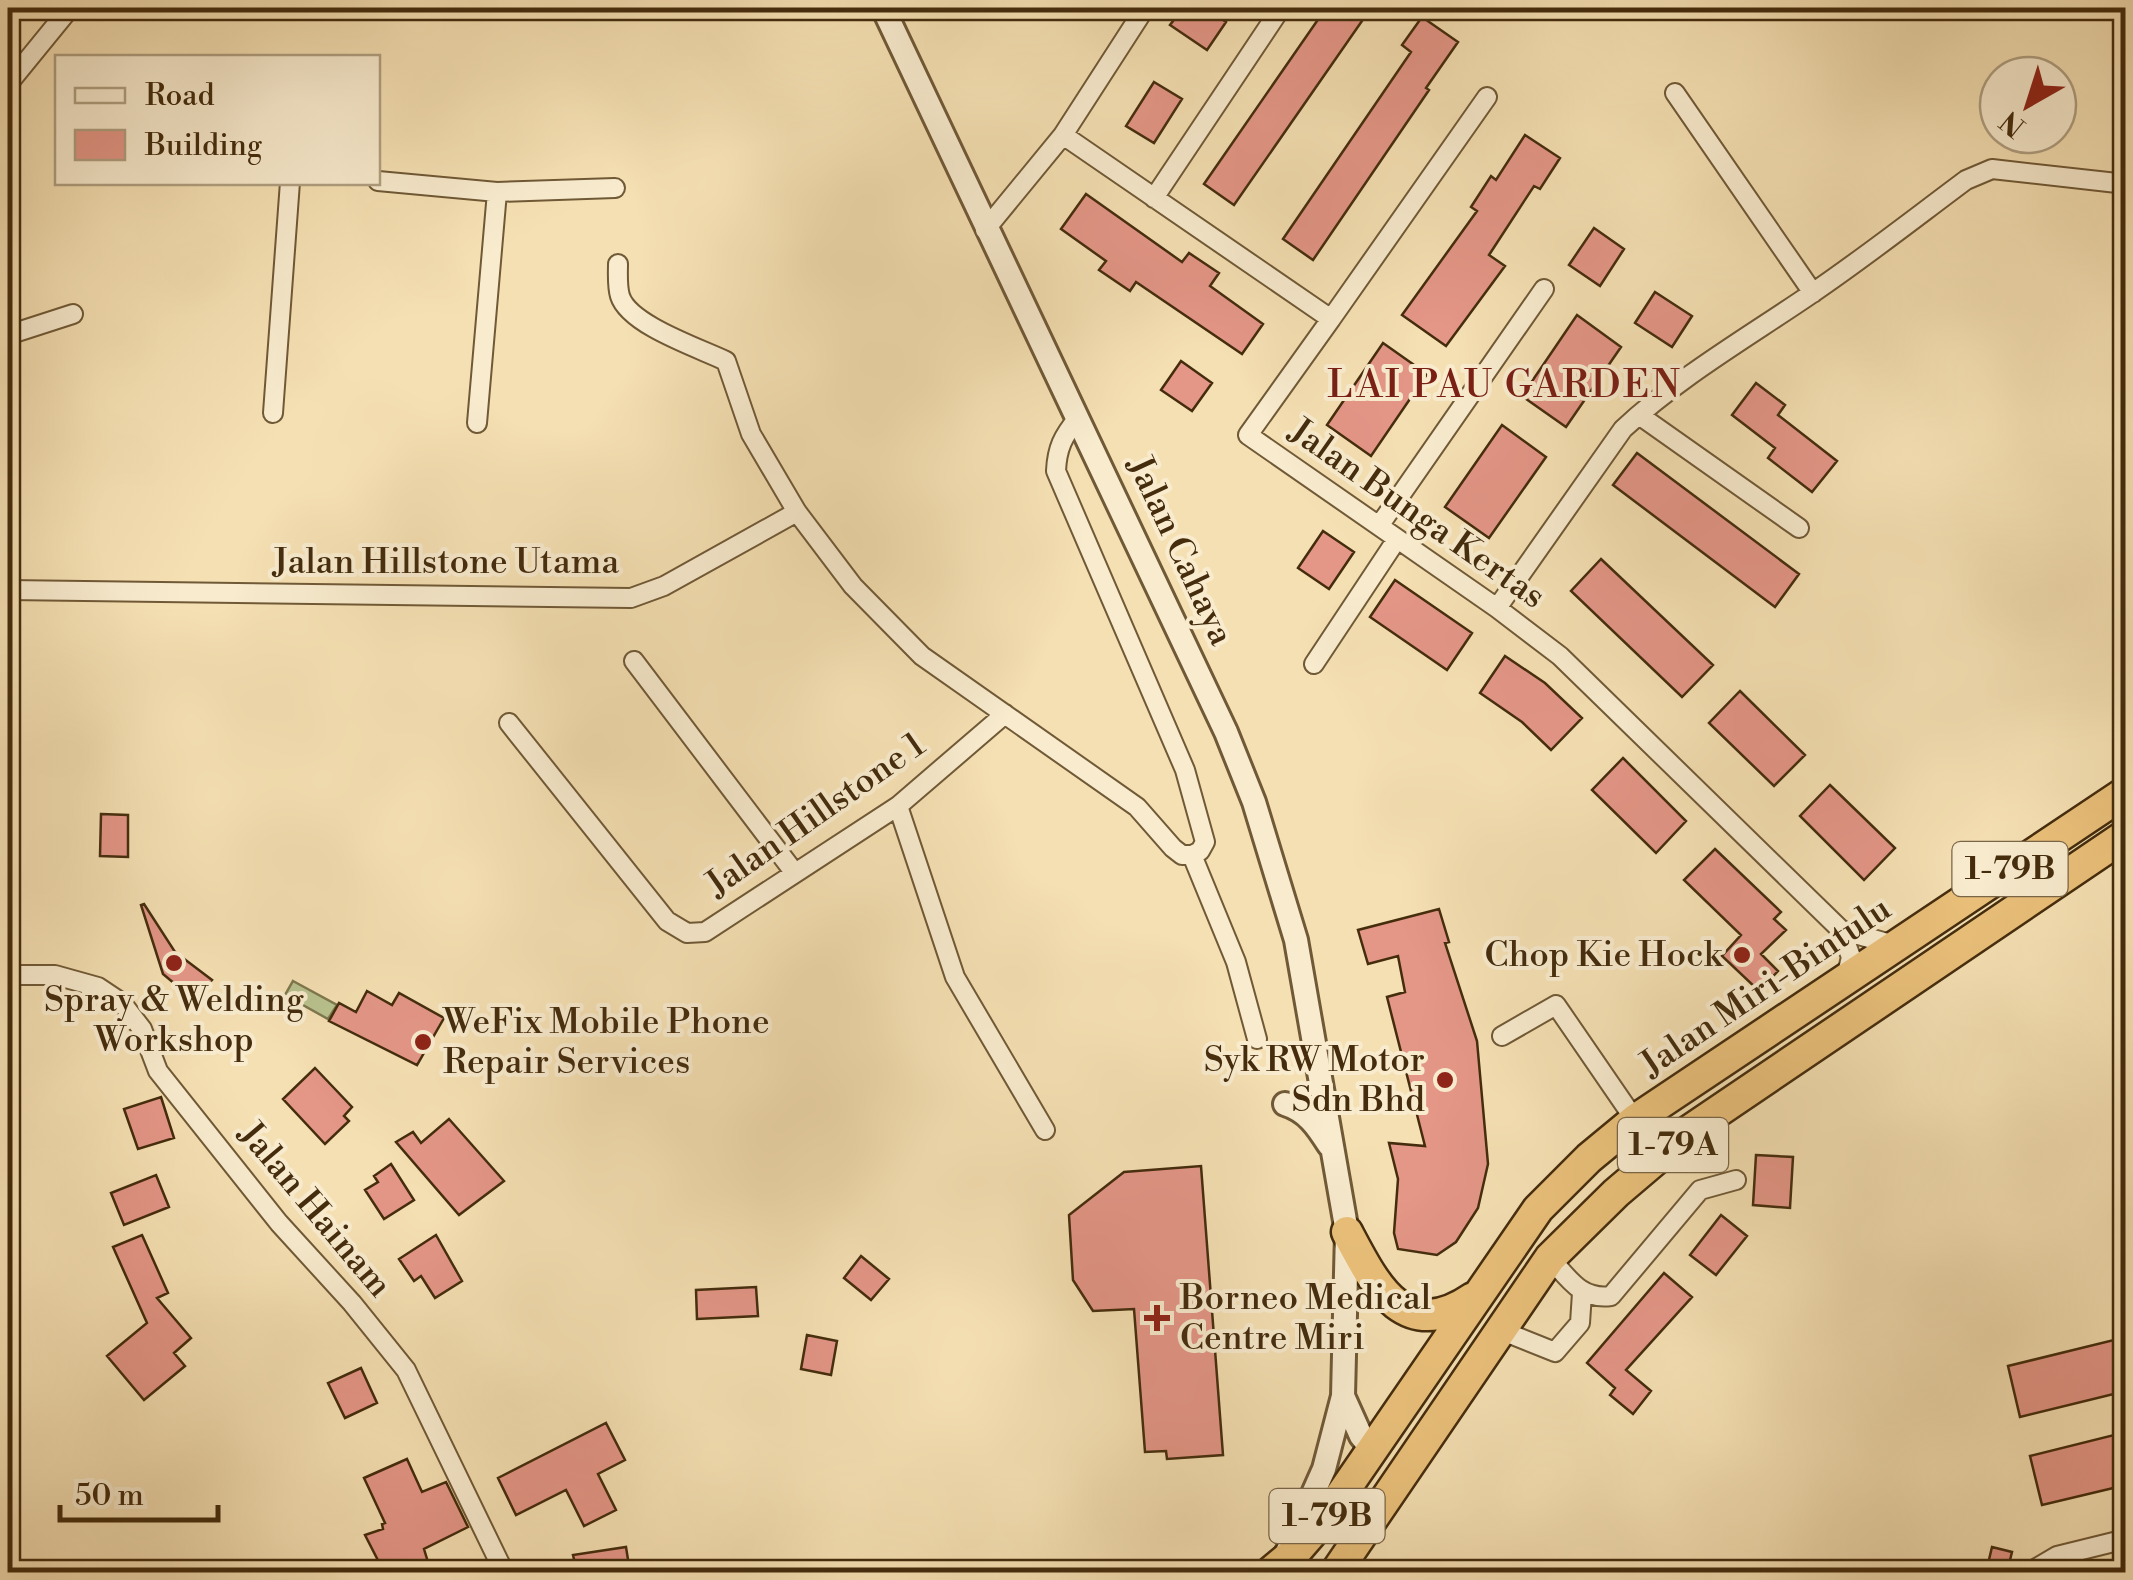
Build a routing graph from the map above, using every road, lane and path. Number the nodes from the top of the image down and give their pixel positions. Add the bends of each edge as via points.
1 (70, 8) edge
2 (882, 8) edge
3 (1145, 8) edge
4 (1281, 8) edge
5 (40, 48) junction
6 (55, 58) edge
7 (8, 84) edge
8 (1674, 93) dead end
9 (1487, 98) dead end
10 (1062, 135) junction
11 (380, 180) edge
12 (2126, 184) edge
13 (290, 185) edge
14 (615, 188) dead end
15 (498, 192) junction
16 (1154, 198) junction
17 (985, 230) junction
18 (618, 264) dead end
19 (1544, 289) dead end
20 (1813, 293) junction
21 (74, 314) dead end
22 (1331, 319) junction
23 (8, 335) edge
24 (273, 413) dead end
25 (1638, 415) junction
26 (1078, 418) junction
27 (477, 423) dead end
28 (797, 512) junction
29 (1379, 526) junction
30 (1799, 528) dead end
31 (1397, 540) junction
32 (8, 590) edge
33 (1497, 608) junction
34 (634, 660) dead end
35 (1314, 664) dead end
36 (1005, 714) junction
37 (509, 723) dead end
38 (2126, 792) edge
39 (898, 806) junction
40 (2126, 835) edge
41 (1192, 855) junction
42 (794, 872) junction
43 (1841, 930) junction
44 (1894, 946) junction
45 (8, 975) edge
46 (1846, 978) junction
47 (1502, 1036) dead end
48 (1257, 1039) dead end
49 (1285, 1104) dead end
50 (1635, 1120) junction
51 (1045, 1130) dead end
52 (1334, 1152) junction
53 (1736, 1180) dead end
54 (1347, 1232) junction
55 (1550, 1258) junction
56 (1582, 1293) junction
57 (1475, 1296) junction
58 (1500, 1330) junction
59 (1343, 1396) junction
60 (1458, 1396) junction
61 (1373, 1451) junction
62 (2126, 1539) edge
63 (1277, 1567) edge
64 (504, 1572) edge
65 (1336, 1572) edge
66 (2030, 1572) edge

1 - 5 street
2 - 17 street, Jalan Cahaya
3 - 10 street
4 - 16 street
5 - 6 street
5 - 7 street
8 - 20 street
9 - 22 street
10 - 16 street
10 - 17 street
11 - 15 street
12 - 20 street via 1992,168
13 - 24 street
14 - 15 street
15 - 27 street
16 - 22 street
17 - 26 street, Jalan Cahaya
18 - 28 street via 620,296 630,312 726,361 751,434
19 - 29 street
20 - 25 street
21 - 23 street
22 - 29 street, Jalan Bunga Kertas via 1248,435
25 - 30 street
25 - 33 street
26 - 41 street via 1057,450 1056,471 1185,770 1206,842
26 - 52 street, Jalan Cahaya via 1254,802 1296,940
28 - 32 street, Jalan Hillstone Utama via 631,598
28 - 36 street via 853,586 922,656
29 - 31 street, Jalan Bunga Kertas
31 - 33 street, Jalan Bunga Kertas
31 - 35 street
33 - 43 street, Jalan Bunga Kertas via 1560,656
34 - 42 street
36 - 39 street, Jalan Hillstone 1
36 - 41 street via 1137,807 1172,848
37 - 42 street, Jalan Hillstone 1 via 667,921 688,933 704,932
38 - 44 highway, Jalan Miri-Bintulu / 1-79B
39 - 42 street, Jalan Hillstone 1
39 - 51 street via 955,977
40 - 55 highway, 1-79A via 1689,1131
41 - 48 street via 1236,962
43 - 44 street, Jalan Bunga Kertas
43 - 46 street via 1850,956
44 - 46 highway, Jalan Miri-Bintulu / 1-79B
45 - 64 street, Jalan Hainam via 54,975 98,986 122,1002 142,1029 158,1071 406,1370
46 - 50 highway, Jalan Miri-Bintulu / 1-79B
47 - 50 street via 1556,1005
49 - 52 street via 1308,1116
50 - 57 highway, Jalan Miri-Bintulu / 1-79B via 1538,1209
52 - 54 street, Jalan Cahaya
53 - 56 street via 1700,1190 1611,1296
54 - 57 highway via 1382,1293 1400,1307 1444,1312
54 - 59 street, Jalan Cahaya
55 - 56 street
55 - 58 highway, 1-79A
56 - 58 street via 1580,1323 1555,1352
57 - 61 highway, Jalan Miri-Bintulu / 1-79B
58 - 60 highway, 1-79A
59 - 61 street
59 - 63 street via 1324,1469
60 - 61 highway via 1400,1446
60 - 65 highway, 1-79A
61 - 63 highway, Jalan Miri-Bintulu / 1-79B via 1328,1514
62 - 66 street via 2057,1556

